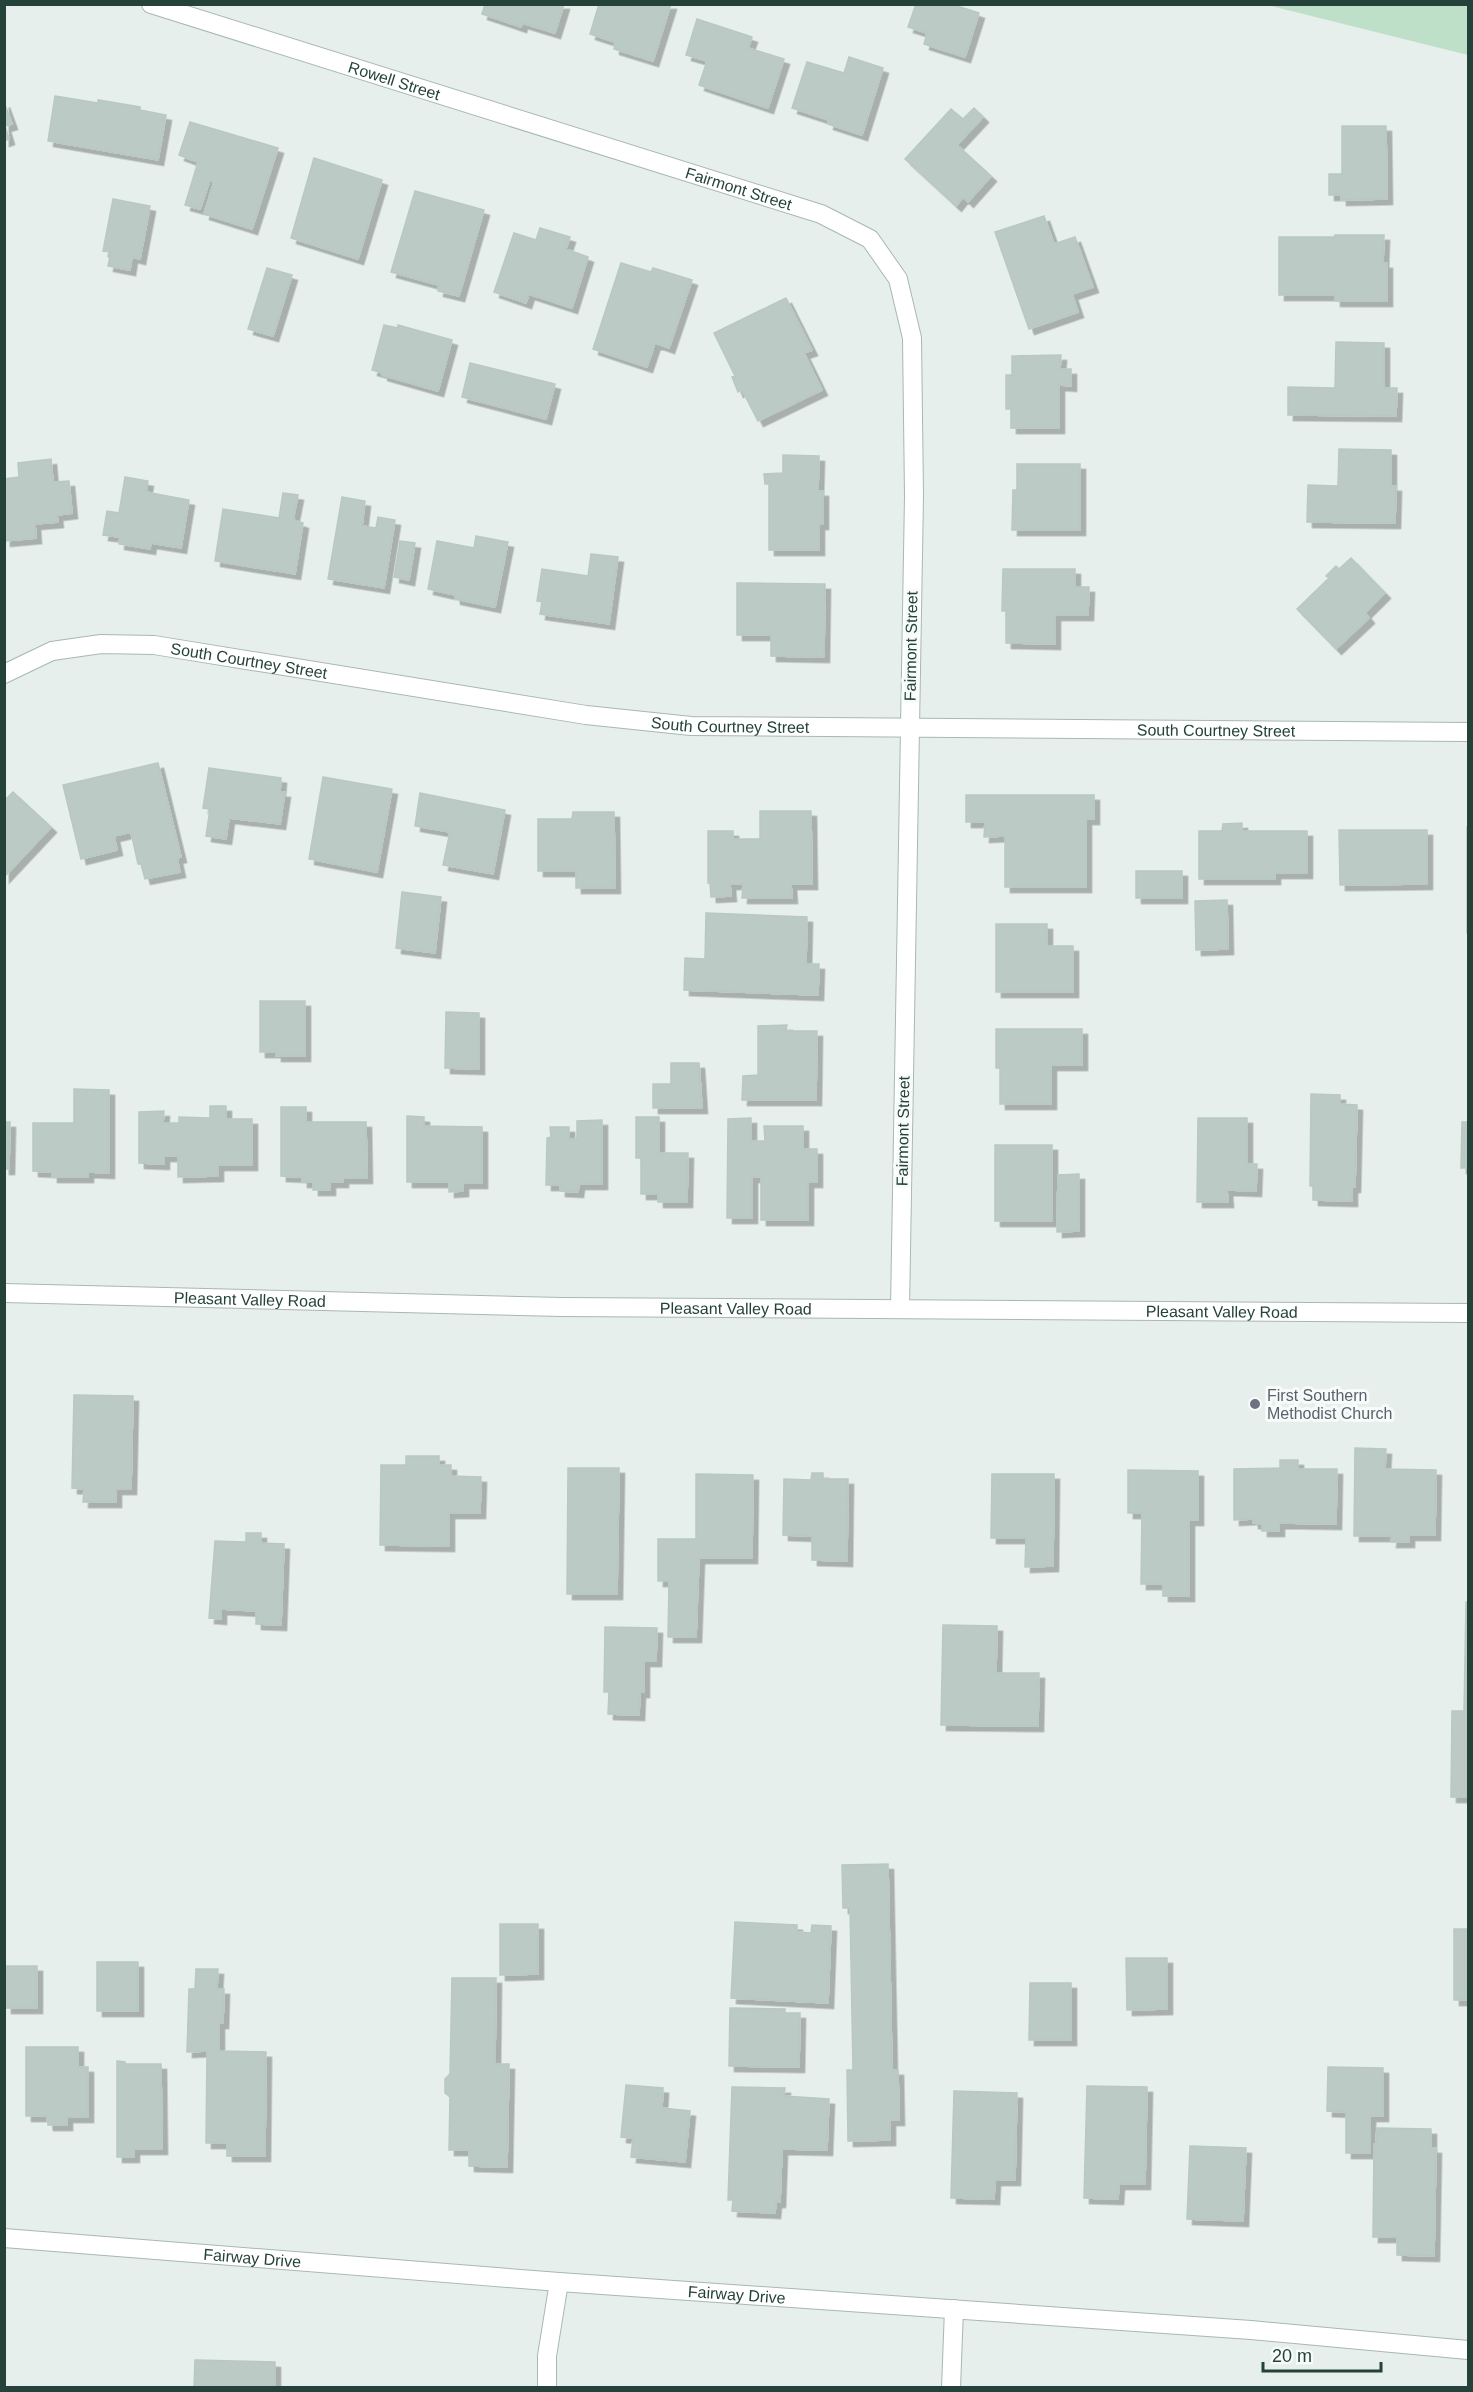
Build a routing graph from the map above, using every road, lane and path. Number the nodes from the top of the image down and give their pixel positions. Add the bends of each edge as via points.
1 (151, 4) edge
2 (638, 156) joint
3 (4, 674) edge
4 (910, 727) junction
5 (1468, 732) edge
6 (4, 1293) edge
7 (900, 1309) junction
8 (1468, 1313) edge
9 (4, 2238) edge
10 (559, 2282) junction
11 (954, 2310) junction
12 (1468, 2350) edge
13 (547, 2388) edge
14 (951, 2388) edge

1 - 2 street, Rowell Street
2 - 4 street, Fairmont Street via 821,214 870,239 898,279 912,338
3 - 4 street, South Courtney Street via 52,651 101,644 154,645 586,715 679,725
4 - 5 street, South Courtney Street
4 - 7 street, Fairmont Street
6 - 7 street, Pleasant Valley Road via 562,1307
7 - 8 street, Pleasant Valley Road
9 - 10 street, Fairway Drive
10 - 11 street, Fairway Drive
10 - 13 street via 547,2356
11 - 12 street, Fairway Drive via 1251,2330
11 - 14 street

